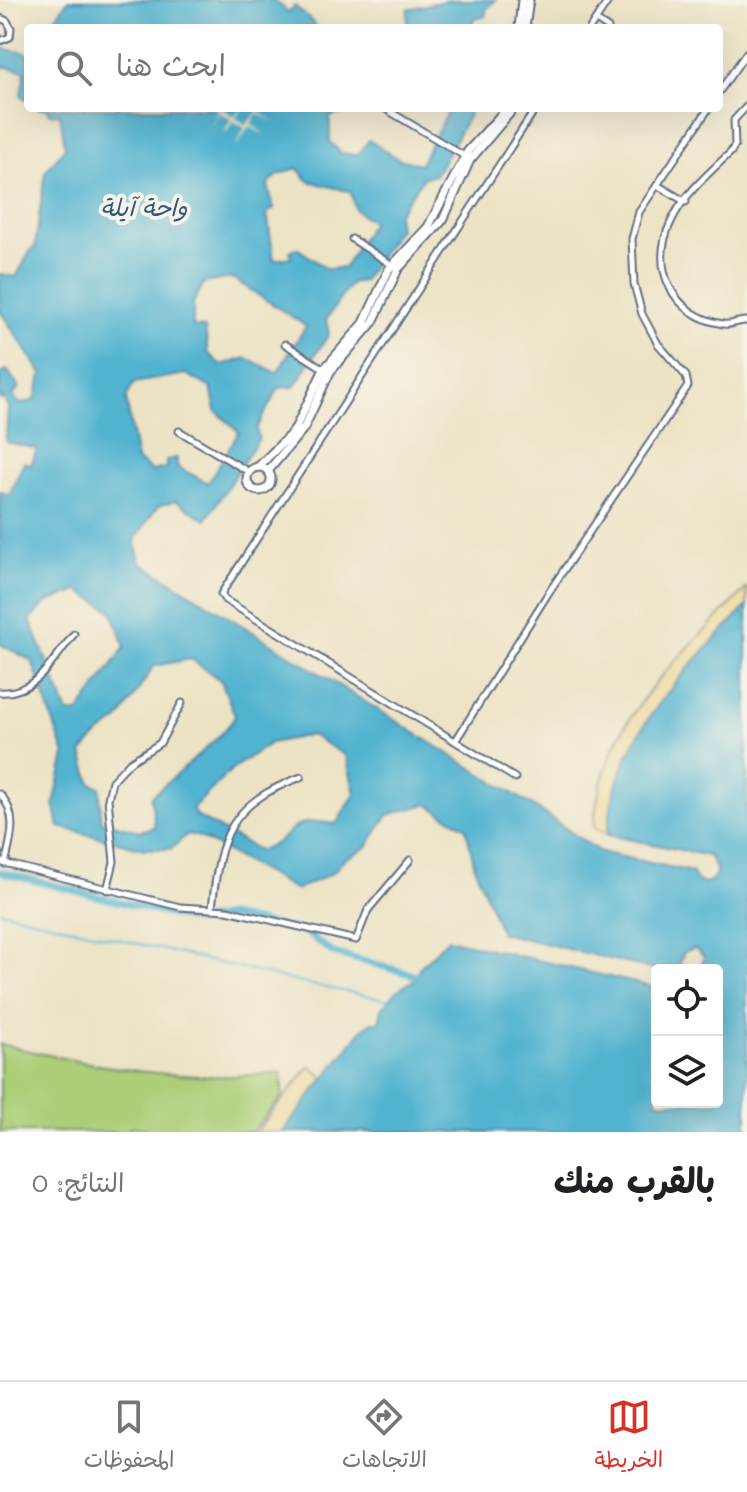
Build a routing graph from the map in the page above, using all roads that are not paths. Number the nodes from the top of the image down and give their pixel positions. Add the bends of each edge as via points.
1 (522, 0) edge
2 (529, 0) edge
3 (609, 0) edge
4 (0, 18) edge
5 (596, 20) junction
6 (519, 24) edge
7 (526, 24) edge
8 (593, 24) edge
9 (602, 24) edge
10 (0, 41) edge
11 (747, 52) edge
12 (723, 86) edge
13 (747, 106) edge
14 (391, 112) edge
15 (504, 112) edge
16 (510, 112) edge
17 (533, 112) edge
18 (706, 112) edge
19 (467, 158) junction
20 (657, 185) junction
21 (686, 202) junction
22 (352, 239) dead end
23 (392, 265) junction
24 (747, 321) edge
25 (285, 344) dead end
26 (324, 369) junction
27 (179, 431) dead end
28 (258, 467) junction
29 (246, 470) junction
30 (268, 471) junction
31 (74, 634) dead end
32 (0, 692) edge
33 (182, 703) dead end
34 (456, 740) junction
35 (301, 777) dead end
36 (515, 778) dead end
37 (0, 794) edge
38 (410, 860) dead end
39 (3, 863) edge
40 (107, 890) junction
41 (212, 908) junction

1 - 6 street
2 - 7 street
3 - 5 street
4 - 10 street via 11,28 10,37
5 - 8 street
5 - 9 street
11 - 12 street
13 - 21 street via 734,120 731,152
14 - 19 street
15 - 19 street
16 - 19 street
17 - 34 street via 221,590 225,600
18 - 20 street
19 - 23 street via 438,214
20 - 21 street
20 - 34 street via 636,218 634,284 650,331 686,376 688,386
21 - 24 street via 665,237 667,288 682,305 705,318 725,325
22 - 23 street
23 - 26 street via 364,323
25 - 26 street
26 - 28 street via 294,431
26 - 30 street via 304,428
27 - 29 street
28 - 29 street
28 - 30 street
29 - 30 street via 248,483 261,491 270,483
31 - 32 street via 35,682
33 - 40 street via 160,743 112,781 108,799 114,862
34 - 36 street
35 - 41 street via 257,797 231,828 220,851
37 - 39 street via 12,822
38 - 41 street via 368,910 356,940
39 - 40 street
40 - 41 street via 180,907

